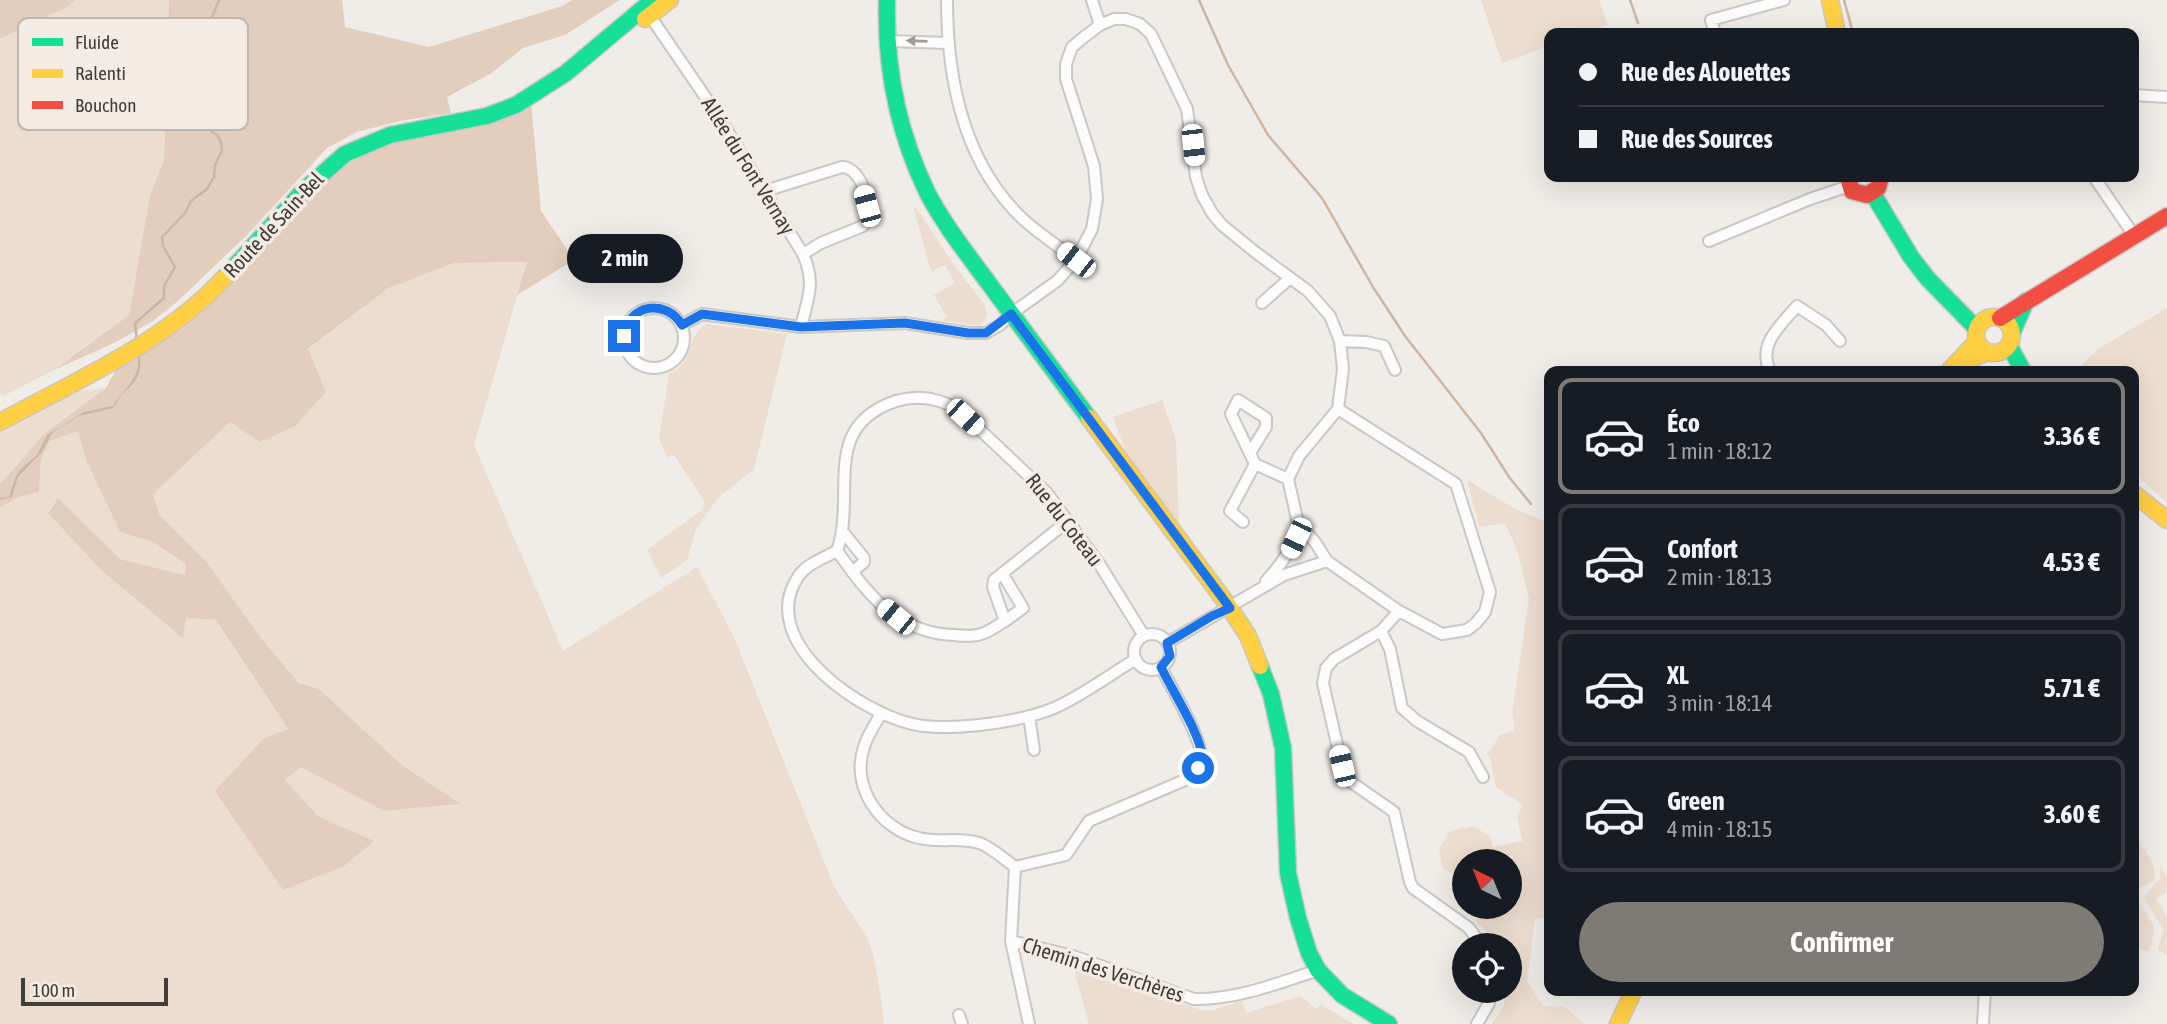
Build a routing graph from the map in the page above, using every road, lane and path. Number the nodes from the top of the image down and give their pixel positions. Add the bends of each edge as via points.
1 (662, 0) edge
2 (670, 0) edge
3 (878, 0) edge
4 (887, 0) edge
5 (947, 0) edge
6 (1092, 0) edge
7 (1784, 0) edge
8 (1829, 0) edge
9 (652, 8) edge
10 (1100, 25) junction
11 (1713, 28) edge
12 (1836, 28) edge
13 (888, 41) junction
14 (947, 43) junction
15 (2139, 95) edge
16 (2167, 97) edge
17 (1846, 182) edge
18 (1849, 182) edge
19 (1881, 182) edge
20 (2097, 182) edge
21 (765, 191) junction
22 (1873, 194) junction
23 (2167, 216) edge
24 (2135, 237) junction
25 (1709, 241) dead end
26 (803, 254) junction
27 (1076, 260) junction
28 (1290, 278) junction
29 (1262, 303) dead end
30 (1008, 316) junction
31 (682, 325) junction
32 (801, 327) junction
33 (1992, 336) junction
34 (1340, 341) junction
35 (1840, 341) dead end
36 (1768, 366) edge
37 (1955, 366) edge
38 (2013, 366) edge
39 (2019, 366) edge
40 (1395, 370) dead end
41 (1338, 409) junction
42 (0, 422) edge
43 (1250, 453) junction
44 (1255, 464) junction
45 (1289, 480) junction
46 (2139, 499) edge
47 (2167, 520) edge
48 (1068, 521) junction
49 (1243, 522) dead end
50 (1298, 523) junction
51 (844, 533) junction
52 (838, 551) junction
53 (1328, 561) junction
54 (852, 572) junction
55 (1002, 573) junction
56 (1256, 591) junction
57 (1225, 609) junction
58 (1399, 611) junction
59 (1005, 621) junction
60 (1381, 632) junction
61 (1144, 636) junction
62 (1167, 643) junction
63 (1136, 659) junction
64 (1161, 667) junction
65 (881, 714) junction
66 (1029, 716) junction
67 (1034, 750) dead end
68 (1483, 777) dead end
69 (1015, 866) junction
70 (1473, 933) edge
71 (1011, 942) junction
72 (1318, 970) junction
73 (1631, 996) edge
74 (1985, 996) edge
75 (1489, 1003) edge
76 (1029, 1024) edge
77 (1388, 1024) edge
78 (1477, 1024) edge
79 (1618, 1024) edge
80 (1983, 1024) edge

1 - 9 street
2 - 9 main road, Route de Sain-Bel
3 - 30 main road via 884,90 905,163 937,227
4 - 13 main road
5 - 14 street
6 - 10 street
7 - 11 street via 1711,20
8 - 12 main road
9 - 21 street, Allée du Font Vernay
9 - 42 main road, Route de Sain-Bel via 516,105 487,116 390,135 345,154 304,190 206,298 158,335
10 - 27 street via 1072,47 1066,64 1066,79 1094,166 1097,199 1092,229
10 - 28 street via 1126,19 1151,34 1187,109 1196,177 1212,213
14 -> 13 street
13 - 30 main road via 892,86 918,170 946,223
14 - 27 street via 958,110 982,166 1025,220
15 - 16 street
17 - 25 street
18 - 22 main road via 1857,195
19 - 22 main road
20 - 24 street
21 - 26 street, Allée du Font Vernay
21 - 26 street via 842,167 859,176 867,221
22 - 33 main road via 1928,279
23 - 24 main road
24 - 33 main road via 2026,301
26 - 32 street, Allée du Font Vernay via 811,282
27 - 30 street via 1057,281
28 - 29 street
28 - 34 street via 1330,316
30 - 32 street via 986,333 905,323
30 - 57 main road
31 - 31 street via 673,313 646,308 631,318 624,331 627,351 644,366 667,365 684,344
31 - 32 street via 702,314
33 - 37 main road
33 - 38 main road
33 - 39 main road
34 - 40 street via 1384,346
34 - 41 street via 1343,369
35 - 36 street via 1826,325 1797,306 1768,341 1764,354
41 - 45 street via 1299,456
41 - 58 street via 1456,484 1490,592 1485,612 1476,623 1454,633 1442,634
43 - 43 street via 1231,414 1238,400 1266,418 1266,427
43 - 44 street
44 - 45 street
44 - 49 street via 1230,511
45 - 50 street
46 - 47 main road
48 - 51 street, Rue du Coteau via 1029,474 959,410 923,397 884,405 856,429 845,462
48 - 55 street
48 - 61 street, Rue du Coteau
50 - 53 street
50 - 56 street via 1289,553
51 - 52 street, Rue du Coteau
51 - 54 street via 864,558
52 - 54 street
52 - 65 street via 798,576 788,617 800,646 814,664
53 - 56 street via 1284,575
53 - 58 street
54 - 59 street via 889,612 928,631 982,634
55 - 59 street via 993,587
55 - 59 street via 1023,608
56 - 57 street
57 - 62 street
57 - 72 main road via 1264,697 1284,817 1288,873 1298,918
58 - 60 street
60 - 68 street via 1390,649 1402,708 1469,752
60 - 70 street via 1334,659 1324,675 1342,766 1353,785 1394,813 1413,888
61 - 62 street via 1156,634
61 - 63 street via 1136,645
62 - 64 street via 1170,656
63 - 64 street via 1146,668
63 - 66 street via 1055,708
64 - 69 street via 1200,748 1202,758 1192,776 1089,821 1066,855
65 - 66 street via 923,726 958,727
65 - 69 street via 863,748 861,764 877,814 902,833 979,843
66 - 67 street
69 - 71 street
71 - 72 street, Chemin des Verchères via 1073,956 1194,999 1212,1000
71 - 76 street
72 - 77 main road via 1342,995
73 - 79 main road
74 - 80 street
75 - 78 street

